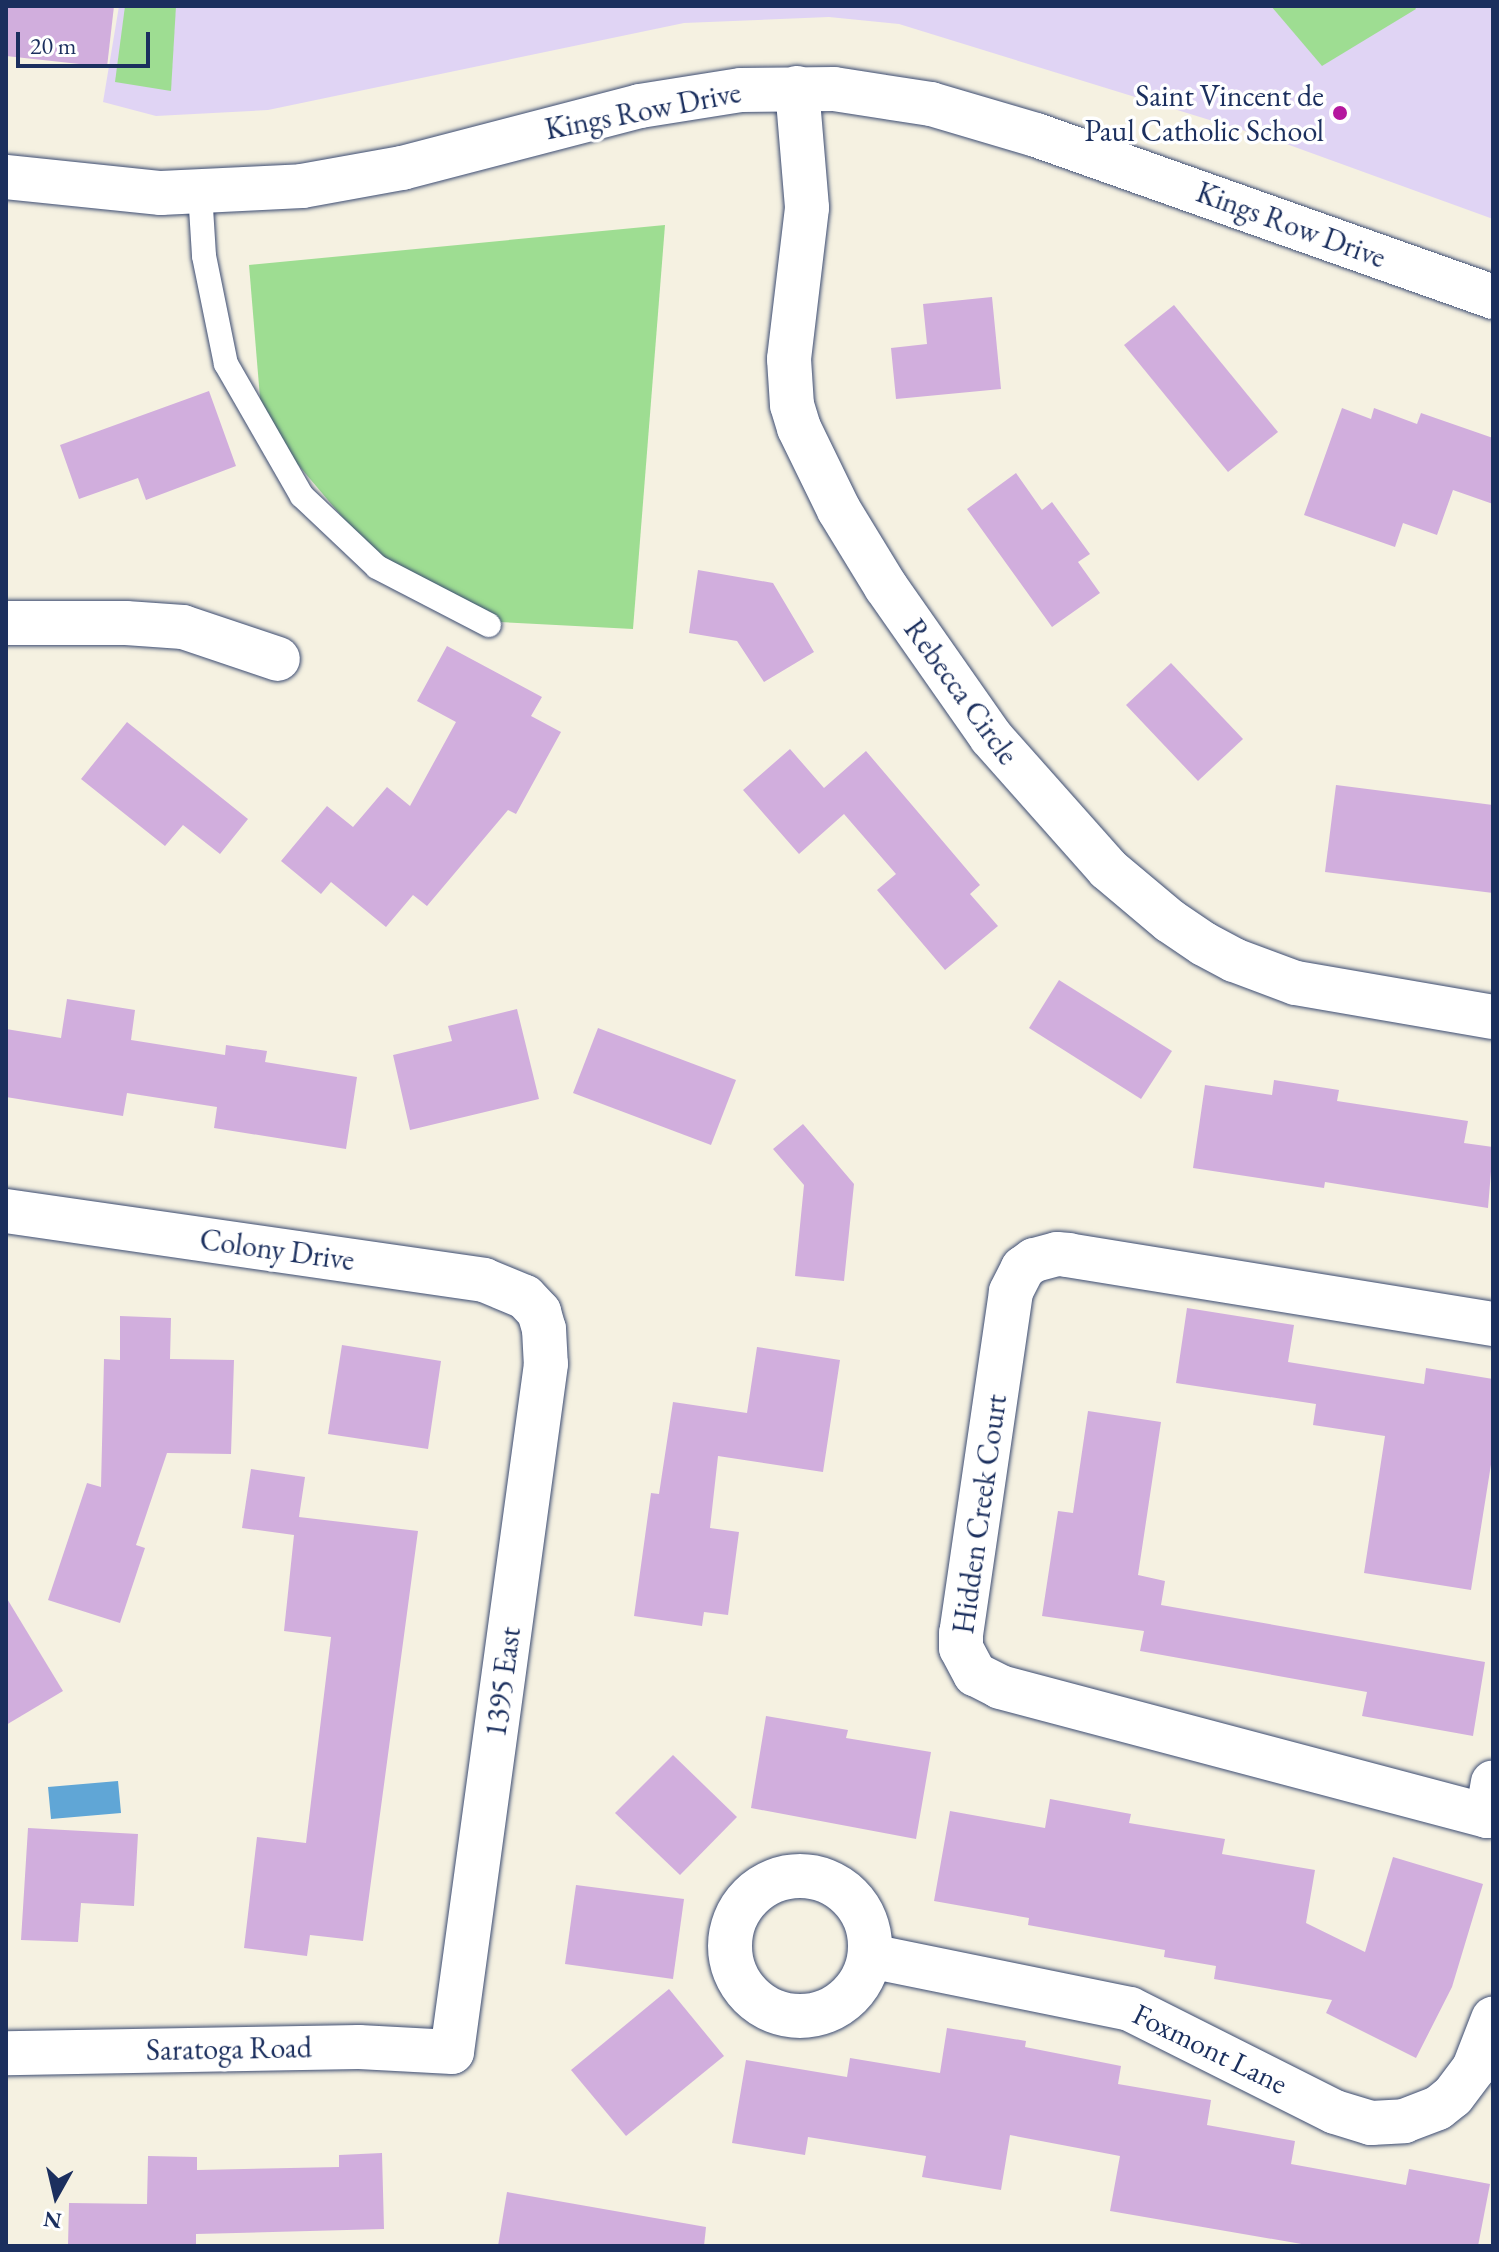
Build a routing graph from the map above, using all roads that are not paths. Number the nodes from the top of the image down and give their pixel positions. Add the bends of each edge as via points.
1 (797, 88) junction
2 (6, 177) edge
3 (200, 192) junction
4 (1493, 297) edge
5 (6, 623) edge
6 (489, 625) dead end
7 (278, 659) dead end
8 (1493, 1017) edge
9 (6, 1211) edge
10 (539, 1312) joint
11 (1493, 1324) edge
12 (1493, 1783) edge
13 (870, 1956) dead end
14 (1493, 2019) edge
15 (452, 2052) joint
16 (6, 2053) edge

1 - 3 street, Kings Row Drive via 741,90 640,106 353,178
1 - 4 street, Kings Row Drive via 879,94 984,118
1 - 8 street, Rebecca Circle via 807,208 789,359 792,405 839,510 991,737 1108,869 1204,944 1296,983
2 - 3 street, Kings Row Drive via 122,191
3 - 6 lane via 204,256 226,364 302,496 377,567
5 - 7 street via 183,627
9 - 10 street, Colony Drive via 484,1280 525,1297
10 - 15 street, 1395 East via 546,1346 544,1381
11 - 12 street, Hidden Creek Court via 1069,1255 1034,1260 1023,1268 1011,1292 961,1633 961,1648 975,1674 1000,1687 1487,1816
13 - 14 street, Foxmont Lane via 1130,2009 1335,2112 1371,2123 1404,2121 1453,2096 1474,2068
15 - 16 street, Saratoga Road via 359,2047

